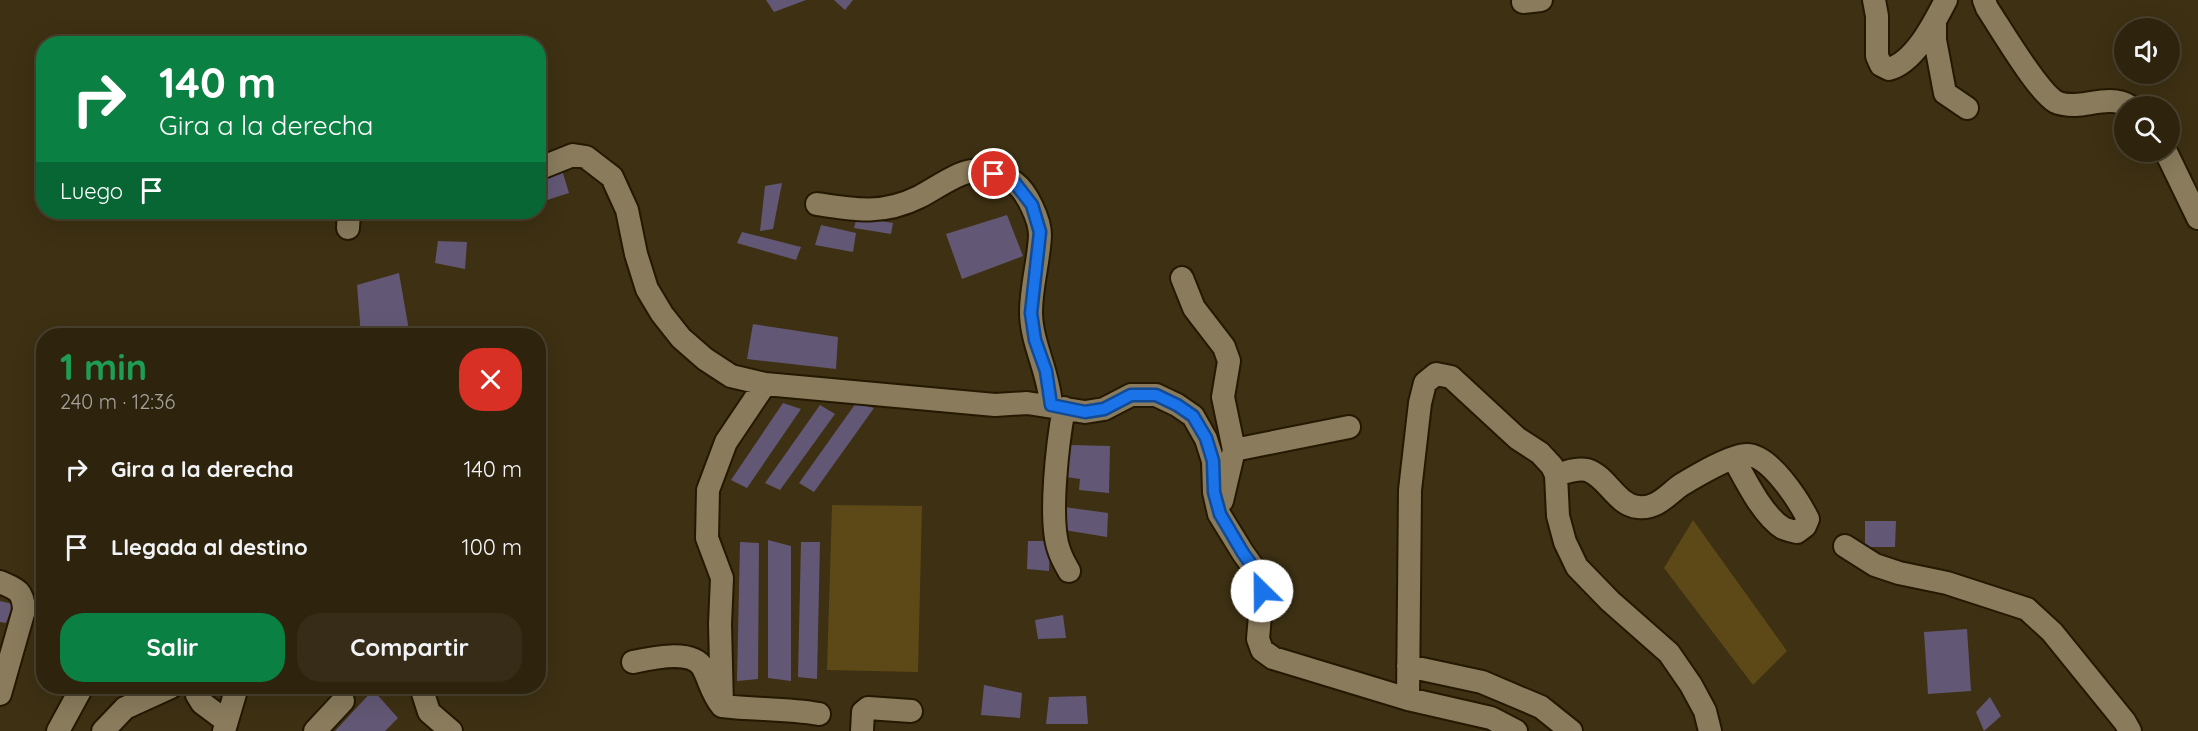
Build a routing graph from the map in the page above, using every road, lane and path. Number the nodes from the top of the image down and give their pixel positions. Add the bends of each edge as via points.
1 (1874, 0) edge
2 (1946, 0) edge
3 (1984, 0) edge
4 (1935, 22) junction
5 (2114, 102) edge
6 (1967, 108) dead end
7 (2171, 162) edge
8 (546, 166) edge
9 (817, 204) dead end
10 (2198, 218) edge
11 (1182, 278) dead end
12 (765, 384) junction
13 (1057, 407) junction
14 (1349, 427) dead end
15 (1234, 450) junction
16 (1734, 459) dead end
17 (1556, 475) junction
18 (1220, 514) junction
19 (1845, 546) dead end
20 (1068, 571) dead end
21 (0, 582) edge
22 (633, 662) dead end
23 (1408, 666) junction
24 (0, 694) edge
25 (78, 694) edge
26 (156, 694) edge
27 (198, 694) edge
28 (235, 694) edge
29 (423, 694) edge
30 (1408, 699) junction
31 (343, 701) dead end
32 (722, 706) junction
33 (911, 711) dead end
34 (819, 714) dead end
35 (225, 726) edge
36 (58, 731) edge
37 (103, 731) edge
38 (315, 731) edge
39 (451, 731) edge
40 (862, 731) edge
41 (1516, 731) edge
42 (1571, 731) edge
43 (1710, 731) edge
44 (2130, 731) edge

1 - 4 street via 1877,56 1881,65 1889,69 1910,56
2 - 4 street
3 - 5 street via 2026,68 2056,102 2073,105
4 - 6 street via 1945,93
7 - 10 street
8 - 12 street via 573,155 586,157 612,177 627,210 647,289 662,314 705,359 731,376
9 - 13 street via 860,211 890,208 971,171 994,174 1015,183 1032,205 1040,232 1031,313 1035,340
11 - 15 street via 1194,308 1224,347 1228,361 1223,397
12 - 13 street
12 - 32 street via 726,442 708,490 707,538 723,578
13 - 18 street via 1085,412 1104,409 1131,395 1156,395 1177,405 1193,416 1206,438
13 - 20 street via 1060,429 1054,512 1058,548
14 - 15 street
15 - 18 street
16 - 17 street via 1716,465 1656,505 1637,507 1623,501 1588,471
17 - 23 street via 1540,453 1517,438 1451,377 1436,374 1425,383 1410,490
17 - 43 street via 1558,516 1577,567 1669,653 1705,711
18 - 30 street via 1258,574 1262,591 1258,639 1262,650 1273,658
19 - 44 street via 1875,565 2027,609 2052,632
21 - 24 street via 24,598 24,610
22 - 32 street via 688,656 703,667
23 - 30 street
23 - 42 street via 1482,682 1541,707
25 - 36 street
26 - 37 street via 125,708
27 - 35 street via 201,703
28 - 35 street
29 - 39 street via 429,712
30 - 41 street via 1491,718
31 - 38 street
32 - 34 street
33 - 40 street via 868,708 863,712

